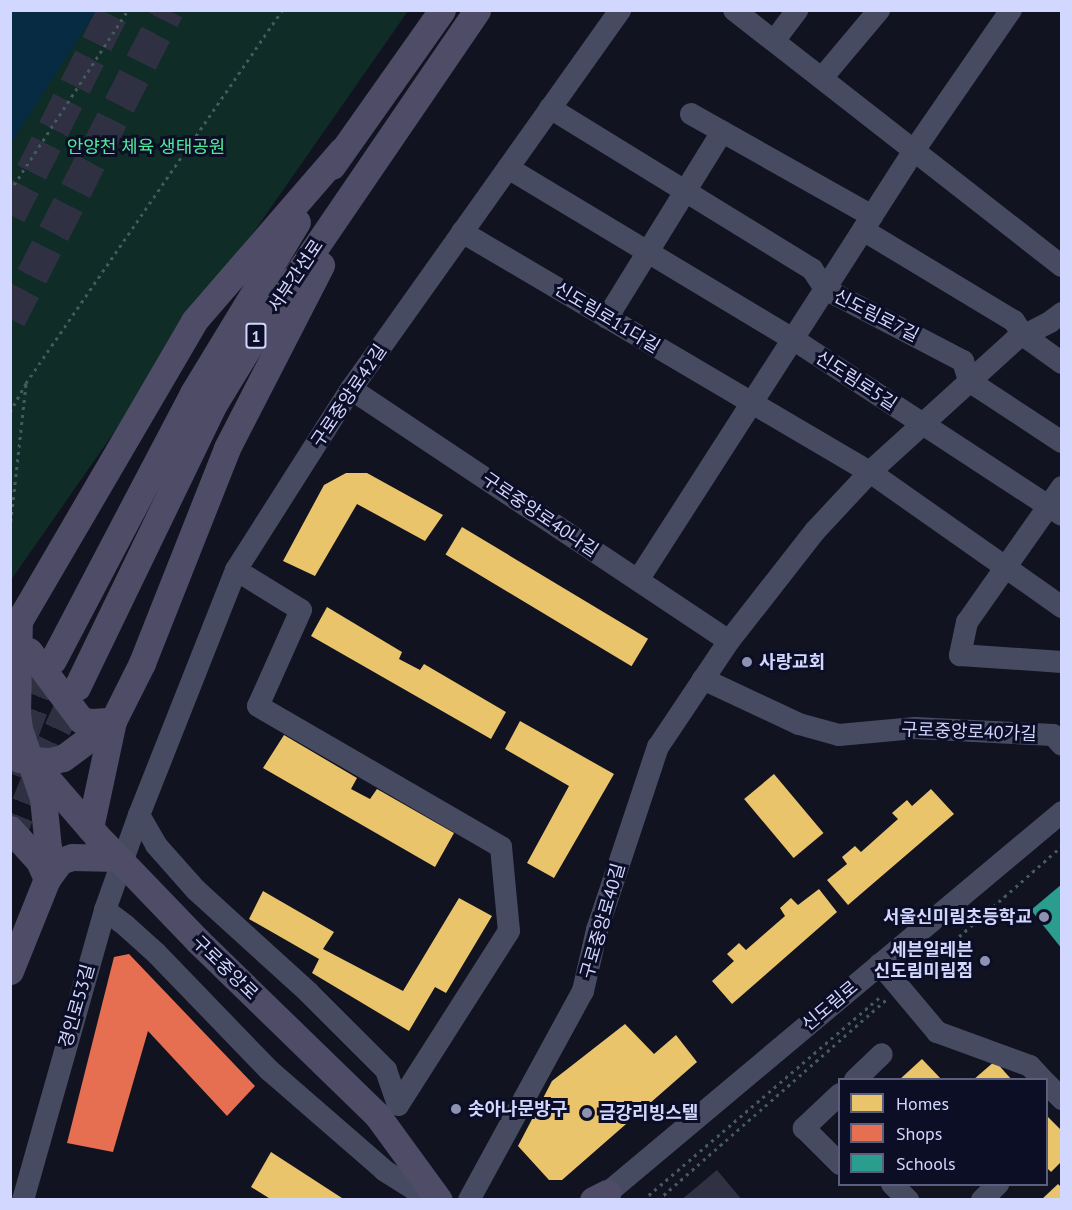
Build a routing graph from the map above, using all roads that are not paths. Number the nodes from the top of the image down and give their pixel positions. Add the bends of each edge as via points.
1 (442, 10) edge
2 (477, 10) edge
3 (620, 10) edge
4 (734, 10) edge
5 (796, 10) edge
6 (879, 10) edge
7 (1002, 15) edge
8 (774, 41) junction
9 (822, 78) junction
10 (550, 108) junction
11 (691, 114) dead end
12 (722, 132) junction
13 (915, 149) junction
14 (342, 150) junction
15 (373, 163) junction
16 (508, 168) junction
17 (686, 192) junction
18 (867, 223) junction
19 (462, 232) junction
20 (648, 252) junction
21 (1062, 266) edge
22 (825, 289) junction
23 (1062, 312) edge
24 (607, 318) junction
25 (1023, 335) junction
26 (793, 339) junction
27 (1062, 363) edge
28 (969, 381) junction
29 (351, 389) junction
30 (752, 403) junction
31 (922, 424) junction
32 (1062, 442) edge
33 (870, 472) junction
34 (1062, 487) edge
35 (1055, 510) edge
36 (1004, 569) junction
37 (236, 570) junction
38 (638, 580) junction
39 (1062, 607) edge
40 (15, 625) edge
41 (729, 640) junction
42 (53, 660) tunnel mouth
43 (1062, 662) edge
44 (703, 679) junction
45 (77, 687) tunnel mouth
46 (113, 721) junction
47 (1059, 734) edge
48 (10, 736) edge
49 (20, 759) edge
50 (1062, 812) edge
51 (139, 815) junction
52 (10, 829) edge
53 (93, 832) junction
54 (117, 858) junction
55 (47, 879) junction
56 (105, 910) junction
57 (880, 964) junction
58 (10, 971) edge
59 (882, 1054) dead end
60 (857, 1078) edge
61 (1041, 1078) edge
62 (1048, 1084) edge
63 (838, 1096) edge
64 (1062, 1099) edge
65 (838, 1162) edge
66 (997, 1186) edge
67 (601, 1198) edge
68 (24, 1200) edge
69 (431, 1200) edge
70 (439, 1200) edge
71 (469, 1200) edge
72 (982, 1200) edge

1 - 14 main road, 서부간선로 / 1
2 - 15 main road, 서부간선로 / 1
3 - 10 street, 구로중앙로42길
4 - 8 street
5 - 8 street
6 - 9 street
7 - 13 street
8 - 9 street
9 - 13 street
10 - 16 street, 구로중앙로42길
10 - 17 street, 신도림로7길
11 - 12 street
12 - 17 street
12 - 18 street
13 - 18 street
13 - 21 street
14 - 40 main road via 194,321
14 - 42 main road, 서부간선로 / 1 via 193,393
15 - 45 main road, 서부간선로 / 1 via 214,404
15 - 46 main road via 227,448 142,663
16 - 19 street, 구로중앙로42길
16 - 20 street, 신도림로5길
17 - 20 street
17 - 22 street, 신도림로7길 via 812,269
18 - 22 street
18 - 25 street via 1014,321
19 - 24 street, 신도림로11다길
19 - 29 street, 구로중앙로42길
20 - 24 street
20 - 26 street, 신도림로5길
22 - 26 street
22 - 28 street, 신도림로7길 via 963,361
23 - 25 street, 구로중앙로40길
24 - 30 street, 신도림로11다길
25 - 27 street
25 - 28 street, 구로중앙로40길
26 - 30 street
26 - 31 street, 신도림로5길
28 - 31 street, 구로중앙로40길
28 - 32 street, 신도림로7길
29 - 37 street, 구로중앙로42길
29 - 38 street, 구로중앙로40나길
30 - 33 street, 신도림로11다길
30 - 38 street
31 - 33 street, 구로중앙로40길
31 - 35 street, 신도림로5길
33 - 36 street, 신도림로11다길
33 - 41 street, 구로중앙로40길 via 815,531
34 - 35 street
35 - 36 street
36 - 39 street, 신도림로11다길
36 - 43 street via 967,622 960,655
37 - 51 street, 구로중앙로42길
37 - 51 street via 301,610 258,706 501,847 509,931 398,1105 386,1070 196,890 156,845
38 - 41 street, 구로중앙로40나길
40 - 46 main road via 81,720
40 - 49 main road
41 - 44 street, 구로중앙로40길
44 - 47 street, 구로중앙로40가길 via 799,724 839,735 915,728
44 - 71 street, 구로중앙로40길 via 658,747 597,930 583,991
46 - 49 main road via 63,758
46 - 53 main road
48 - 49 main road, 구로중앙로
49 - 53 main road, 구로중앙로
49 - 55 main road via 43,798
50 - 57 street, 신도림로
51 - 56 street, 경인로53길
52 - 55 main road via 39,861
53 - 54 main road, 구로중앙로, bridge
54 - 55 main road via 72,856 60,861
54 - 70 main road, 구로중앙로, bridge via 377,1115
55 - 58 main road
56 - 68 street, 경인로53길
56 - 69 street via 156,953 269,1070 385,1171
57 - 61 street via 937,1032 1030,1066
57 - 67 street, 신도림로
59 - 60 street
62 - 64 street
63 - 65 street via 804,1128
66 - 72 street

